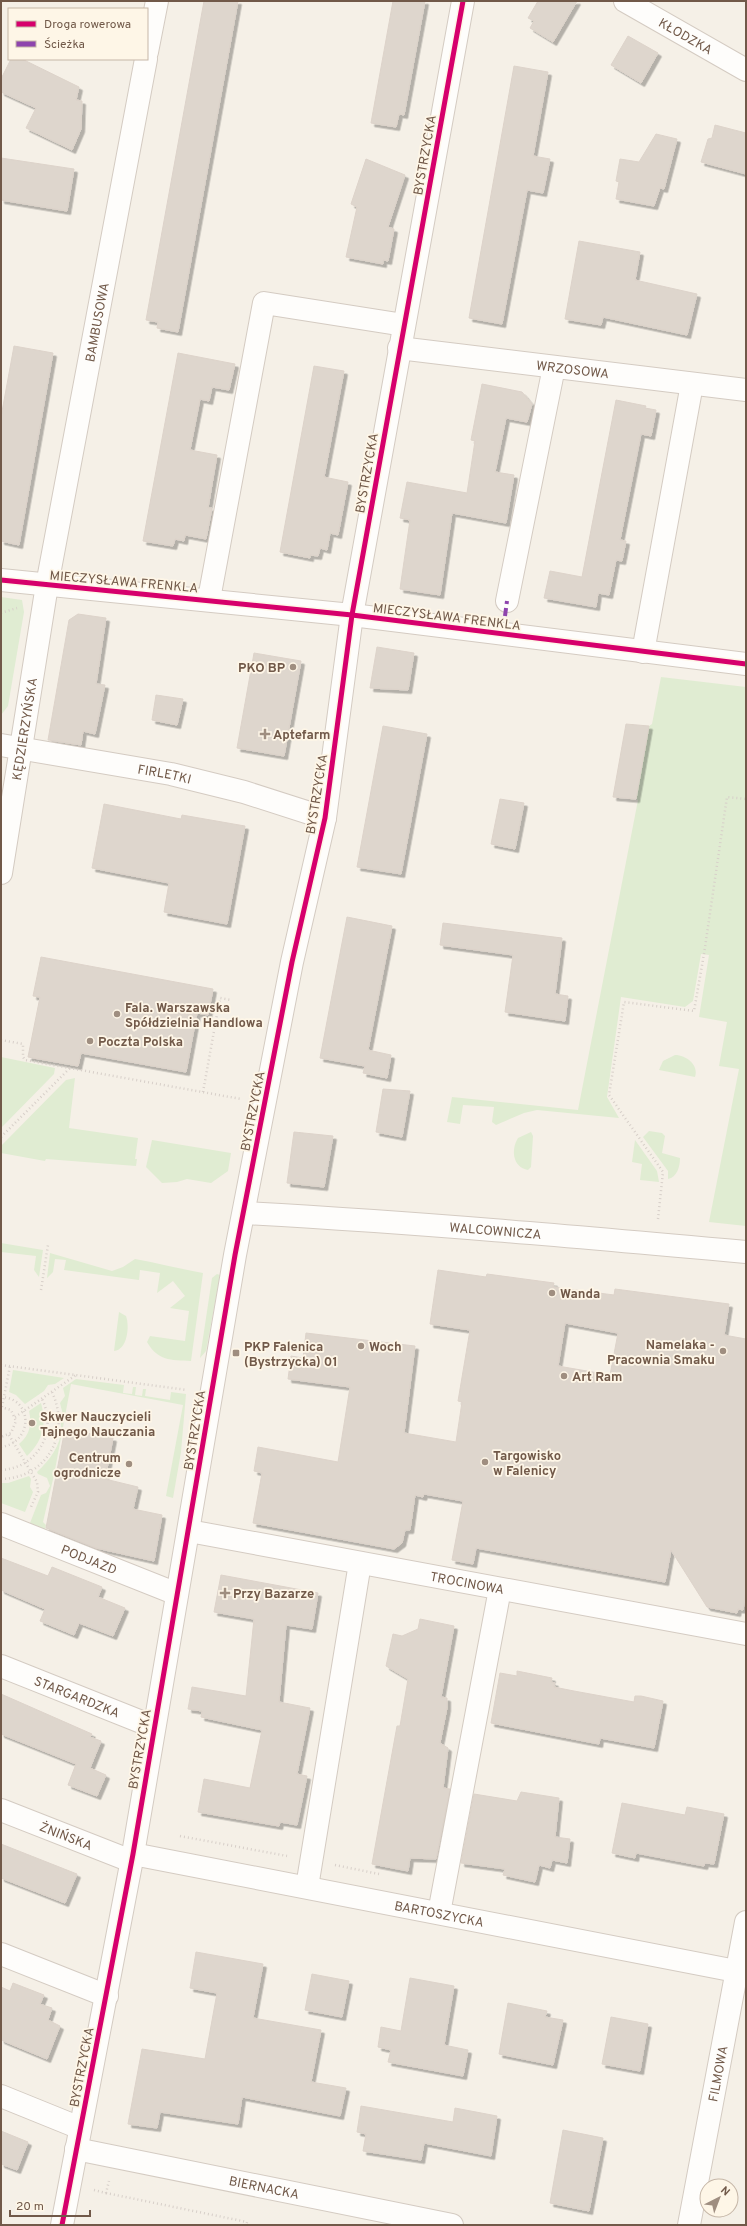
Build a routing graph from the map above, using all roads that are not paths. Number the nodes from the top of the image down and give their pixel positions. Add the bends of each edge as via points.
1 (157, 1) edge
2 (464, 1) edge
3 (625, 1) edge
4 (148, 47) edge
5 (146, 60) edge
6 (746, 70) edge
7 (404, 325) junction
8 (399, 348) junction
9 (554, 367) junction
10 (692, 384) junction
11 (746, 390) edge
12 (1, 580) edge
13 (46, 585) junction
14 (209, 599) junction
15 (507, 601) dead end
16 (352, 615) junction
17 (643, 652) junction
18 (746, 664) edge
19 (11, 746) edge
20 (325, 818) junction
21 (1, 873) edge
22 (244, 1213) junction
23 (746, 1252) edge
24 (11, 1528) edge
25 (189, 1531) junction
26 (360, 1563) junction
27 (500, 1589) junction
28 (177, 1594) junction
29 (746, 1634) edge
30 (1, 1666) edge
31 (154, 1727) junction
32 (1, 1810) edge
33 (132, 1858) junction
34 (307, 1887) junction
35 (439, 1912) junction
36 (746, 1922) edge
37 (1, 1954) edge
38 (741, 1972) edge
39 (107, 1996) junction
40 (1, 2096) edge
41 (80, 2128) junction
42 (76, 2149) junction
43 (62, 2225) edge
44 (452, 2225) edge
45 (689, 2225) edge

1 - 4 street
2 - 7 street, BYSTRZYCKA
3 - 6 street, KŁODZKA
5 - 13 street, BAMBUSOWA
7 - 8 street, BYSTRZYCKA
7 - 14 street via 264,303
8 - 9 street, WRZOSOWA
8 - 16 street, BYSTRZYCKA
9 - 10 street, WRZOSOWA
9 - 15 street
10 - 11 street, WRZOSOWA
10 - 17 street
12 - 13 street, MIECZYSŁAWA FRENKLA
13 - 14 street, MIECZYSŁAWA FRENKLA
13 - 19 street, KĘDZIERZYŃSKA
14 - 16 street, MIECZYSŁAWA FRENKLA
16 - 17 street, MIECZYSŁAWA FRENKLA
16 - 20 street, BYSTRZYCKA
17 - 18 street, MIECZYSŁAWA FRENKLA
19 - 20 street, FIRLETKI via 171,774 244,792
19 - 21 street, KĘDZIERZYŃSKA
20 - 22 street, BYSTRZYCKA via 292,962
22 - 23 street, WALCOWNICZA via 469,1228
22 - 25 street, BYSTRZYCKA
24 - 28 street, PODJAZD
25 - 26 street, TROCINOWA
25 - 28 street, BYSTRZYCKA
26 - 27 street, TROCINOWA
26 - 34 street
27 - 29 street, TROCINOWA
27 - 35 street
28 - 31 street, BYSTRZYCKA
30 - 31 street, STARGARDZKA
31 - 33 street, BYSTRZYCKA
32 - 33 street, ŻNIŃSKA
33 - 34 street, BARTOSZYCKA
33 - 39 street, BYSTRZYCKA
34 - 35 street, BARTOSZYCKA
35 - 38 street, BARTOSZYCKA
36 - 38 street, FILMOWA
37 - 39 street
38 - 45 street, FILMOWA
39 - 41 street, BYSTRZYCKA
40 - 41 street
41 - 42 street, BYSTRZYCKA
42 - 43 street, BYSTRZYCKA
42 - 44 street, BIERNACKA

